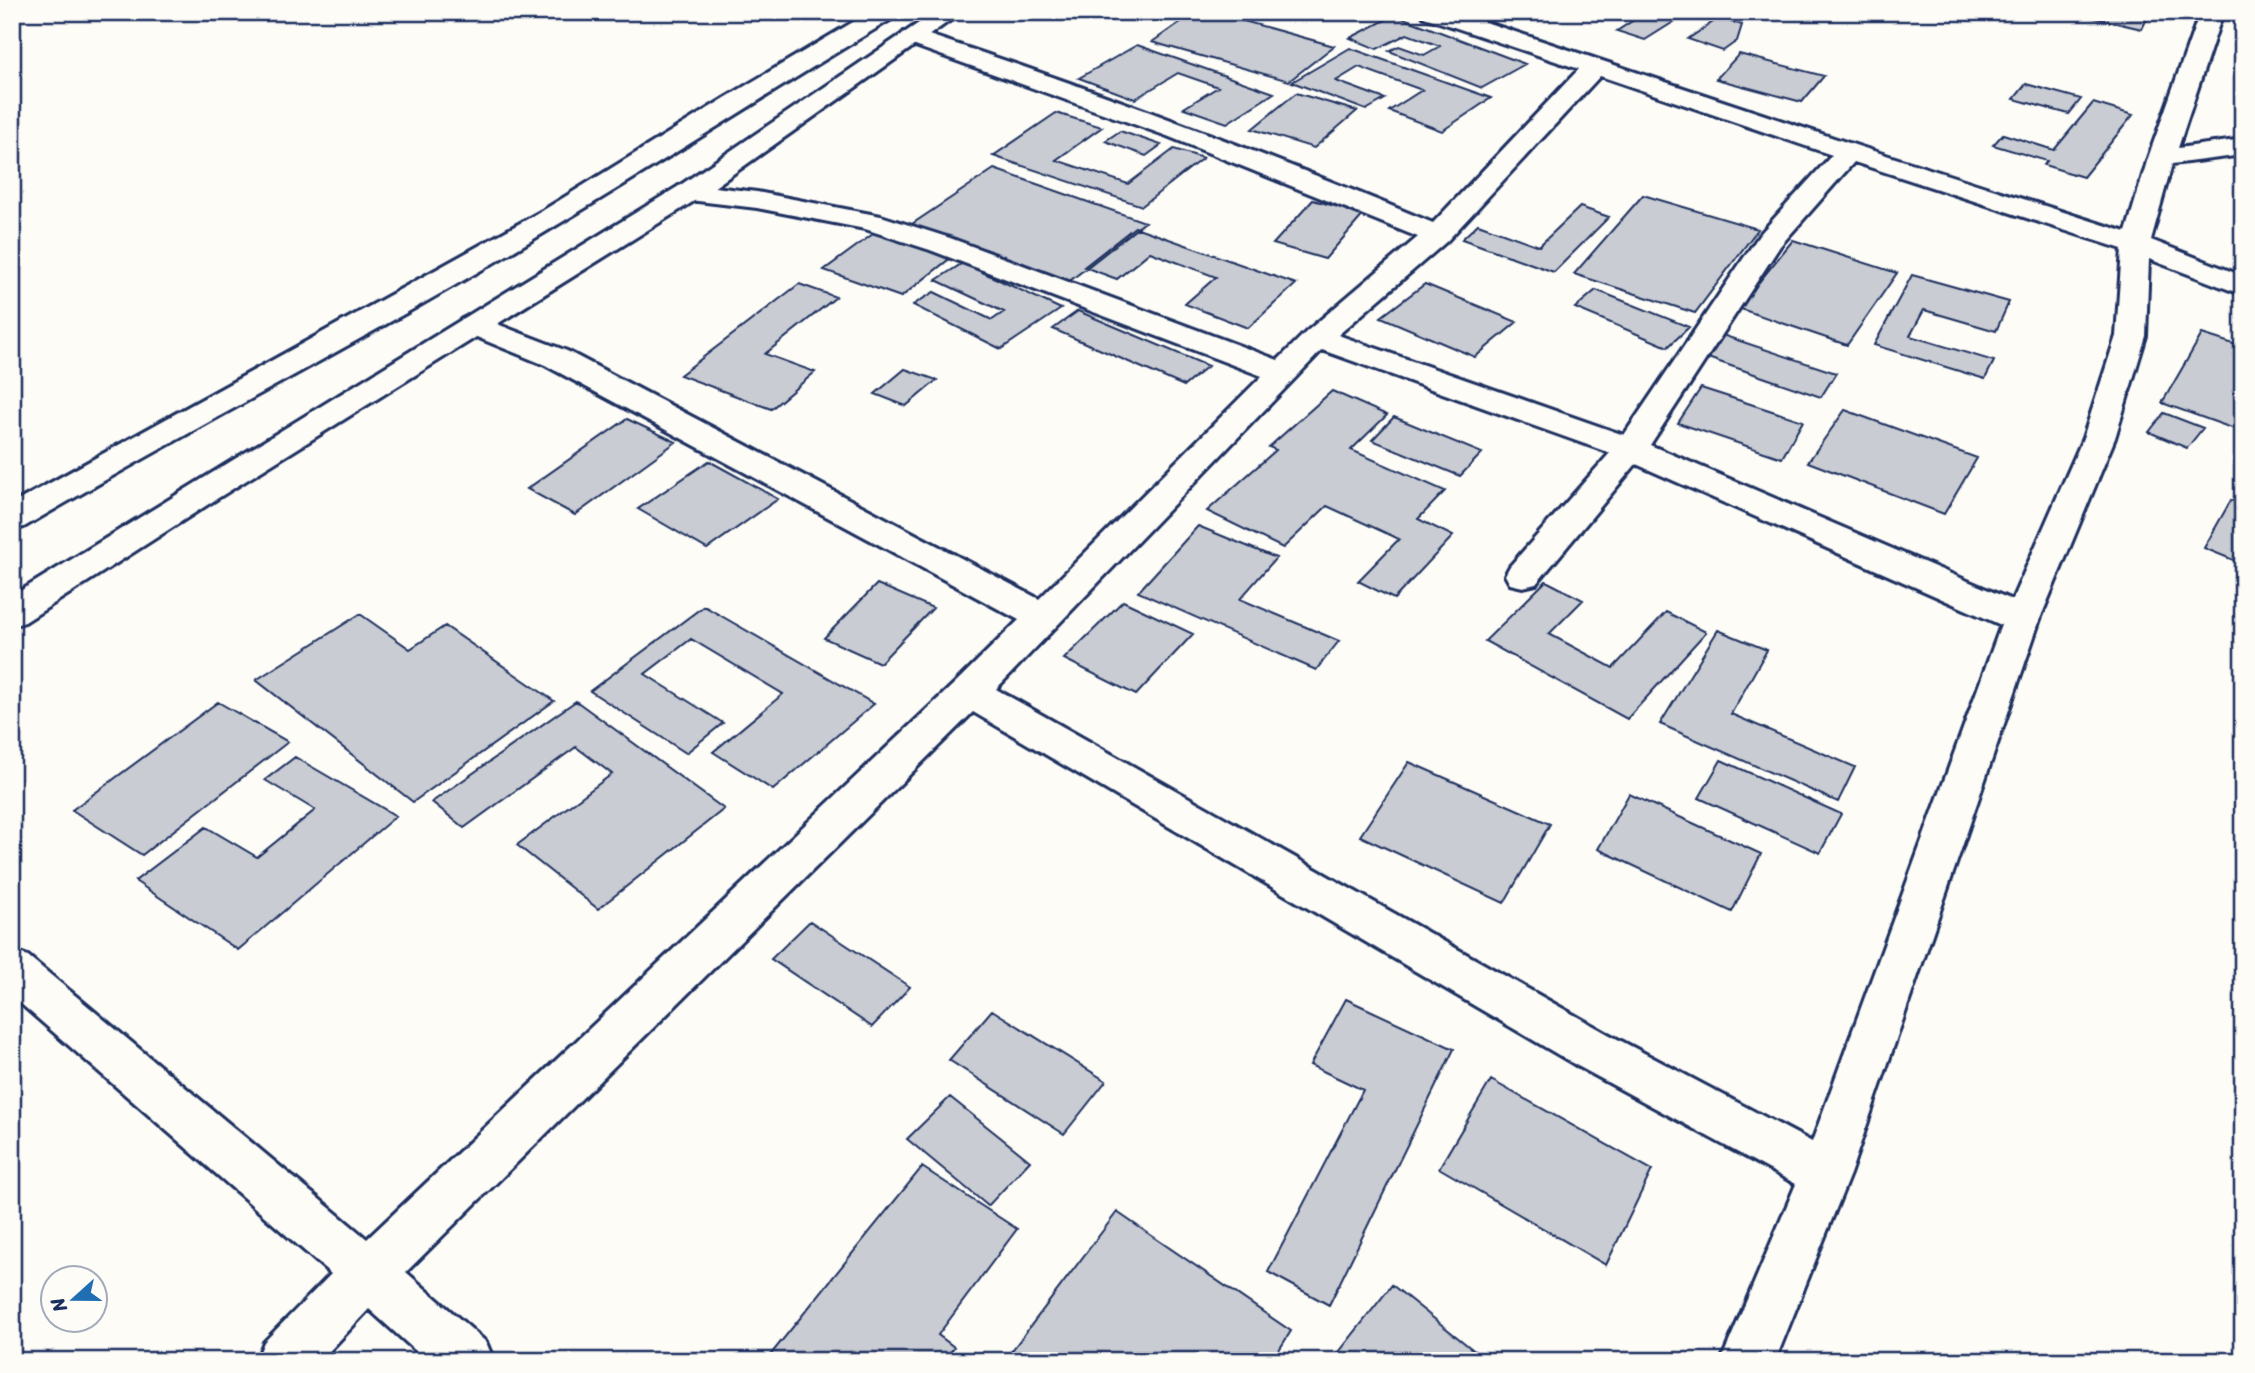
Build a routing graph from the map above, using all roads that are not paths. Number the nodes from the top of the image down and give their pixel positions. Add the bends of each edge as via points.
1 (887, 12) edge
2 (951, 12) edge
3 (1432, 12) edge
4 (2212, 12) edge
5 (912, 37) junction
6 (1594, 68) junction
7 (2243, 147) edge
8 (1849, 152) junction
9 (2161, 158) junction
10 (689, 192) junction
11 (1437, 235) junction
12 (2136, 244) junction
13 (2243, 286) edge
14 (473, 325) junction
15 (1317, 338) junction
16 (1283, 373) junction
17 (1631, 449) junction
18 (12, 520) edge
19 (1523, 575) dead end
20 (12, 613) edge
21 (1043, 617) junction
22 (2022, 619) junction
23 (970, 692) junction
24 (12, 969) edge
25 (1825, 1174) junction
26 (368, 1273) junction
27 (283, 1361) edge
28 (467, 1361) edge
29 (1748, 1361) edge

1 - 18 main road via 552,217
2 - 5 main road
3 - 6 main road
4 - 9 main road
5 - 10 main road
5 - 11 main road via 1168,126
6 - 8 main road
6 - 11 main road
7 - 9 main road
8 - 12 main road
8 - 17 main road via 1770,240
9 - 12 main road
10 - 14 main road
10 - 16 main road via 871,222
11 - 15 main road
12 - 13 main road
12 - 22 main road via 2131,336 2099,438
14 - 20 main road
14 - 21 main road via 556,358
15 - 16 main road
15 - 17 main road
16 - 21 main road
17 - 19 main road
17 - 22 main road
21 - 23 main road
22 - 25 main road
23 - 25 main road via 1591,1049
23 - 26 main road
24 - 26 main road
25 - 29 main road
26 - 27 main road
26 - 28 main road

